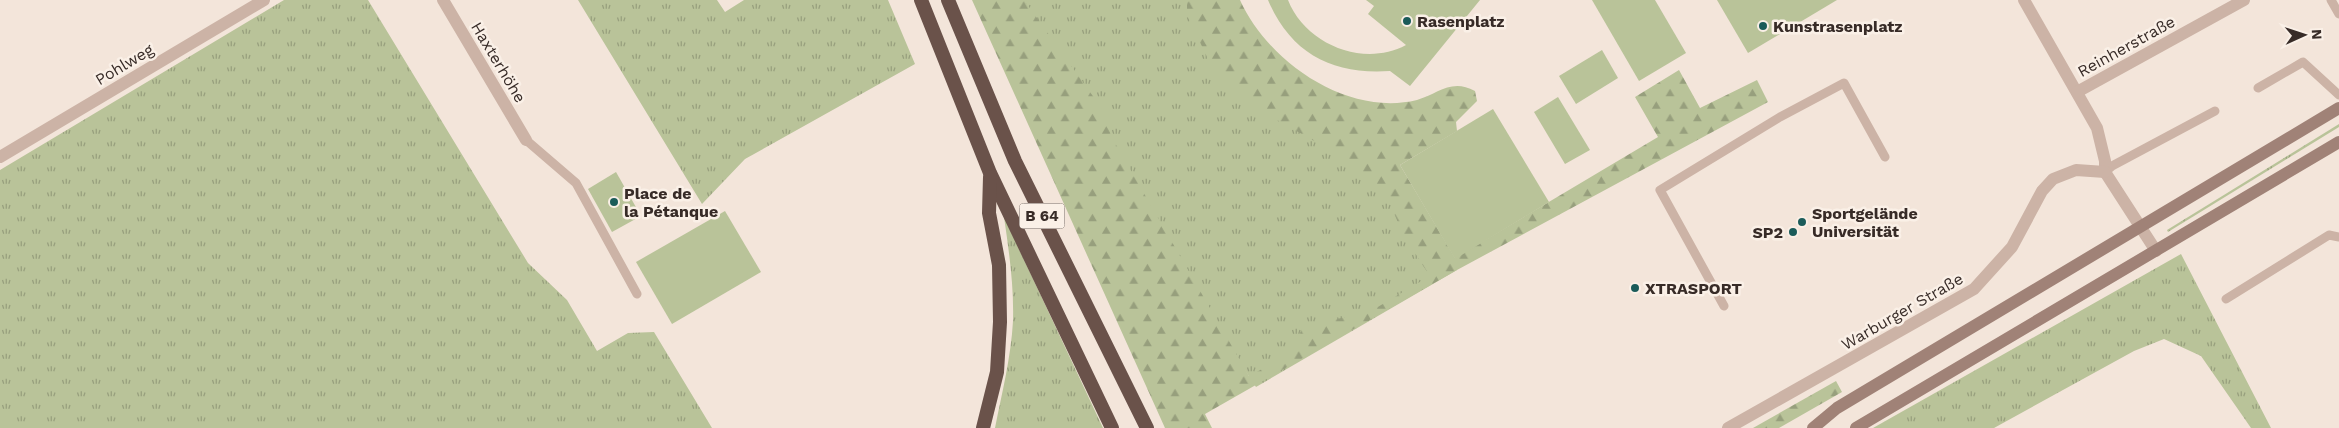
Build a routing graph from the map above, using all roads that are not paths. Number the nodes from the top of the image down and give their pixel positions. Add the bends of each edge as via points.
1 (264, 0) edge
2 (443, 0) edge
3 (921, 0) edge
4 (948, 0) edge
5 (2024, 0) edge
6 (2244, 0) edge
7 (2331, 0) edge
8 (2339, 14) edge
9 (2258, 88) dead end
10 (2077, 92) junction
11 (2339, 95) edge
12 (2339, 108) edge
13 (2215, 111) dead end
14 (526, 140) joint
15 (2339, 142) edge
16 (0, 157) edge
17 (1884, 157) dead end
18 (2105, 172) junction
19 (990, 173) junction
20 (2142, 227) junction
21 (2339, 237) edge
22 (2156, 251) junction
23 (637, 294) dead end
24 (2226, 300) dead end
25 (1724, 306) dead end
26 (983, 428) edge
27 (1112, 428) edge
28 (1146, 428) edge
29 (1728, 428) edge
30 (1813, 428) edge
31 (1856, 428) edge

1 - 16 street, Pohlweg
2 - 14 street, Haxterhöhe
3 - 19 highway, B 64
4 - 28 highway, B 64 via 1015,161
5 - 10 street, Reinherstraße
6 - 10 street, Reinherstraße
7 - 8 lane
9 - 11 lane via 2303,62
10 - 18 street, Reinherstraße via 2097,128
12 - 20 main road
13 - 18 lane
14 - 23 lane via 576,183
15 - 22 main road
17 - 25 lane via 1844,83 1780,117 1660,190
18 - 20 street
18 - 29 street, Warburger Straße via 2076,170 2053,179 2042,191 2012,247 1974,289
19 - 26 highway via 989,213 999,266 1000,322 997,372
19 - 27 highway, B 64
20 - 22 street
20 - 30 main road via 1838,408
21 - 24 lane via 2329,235
22 - 31 main road

